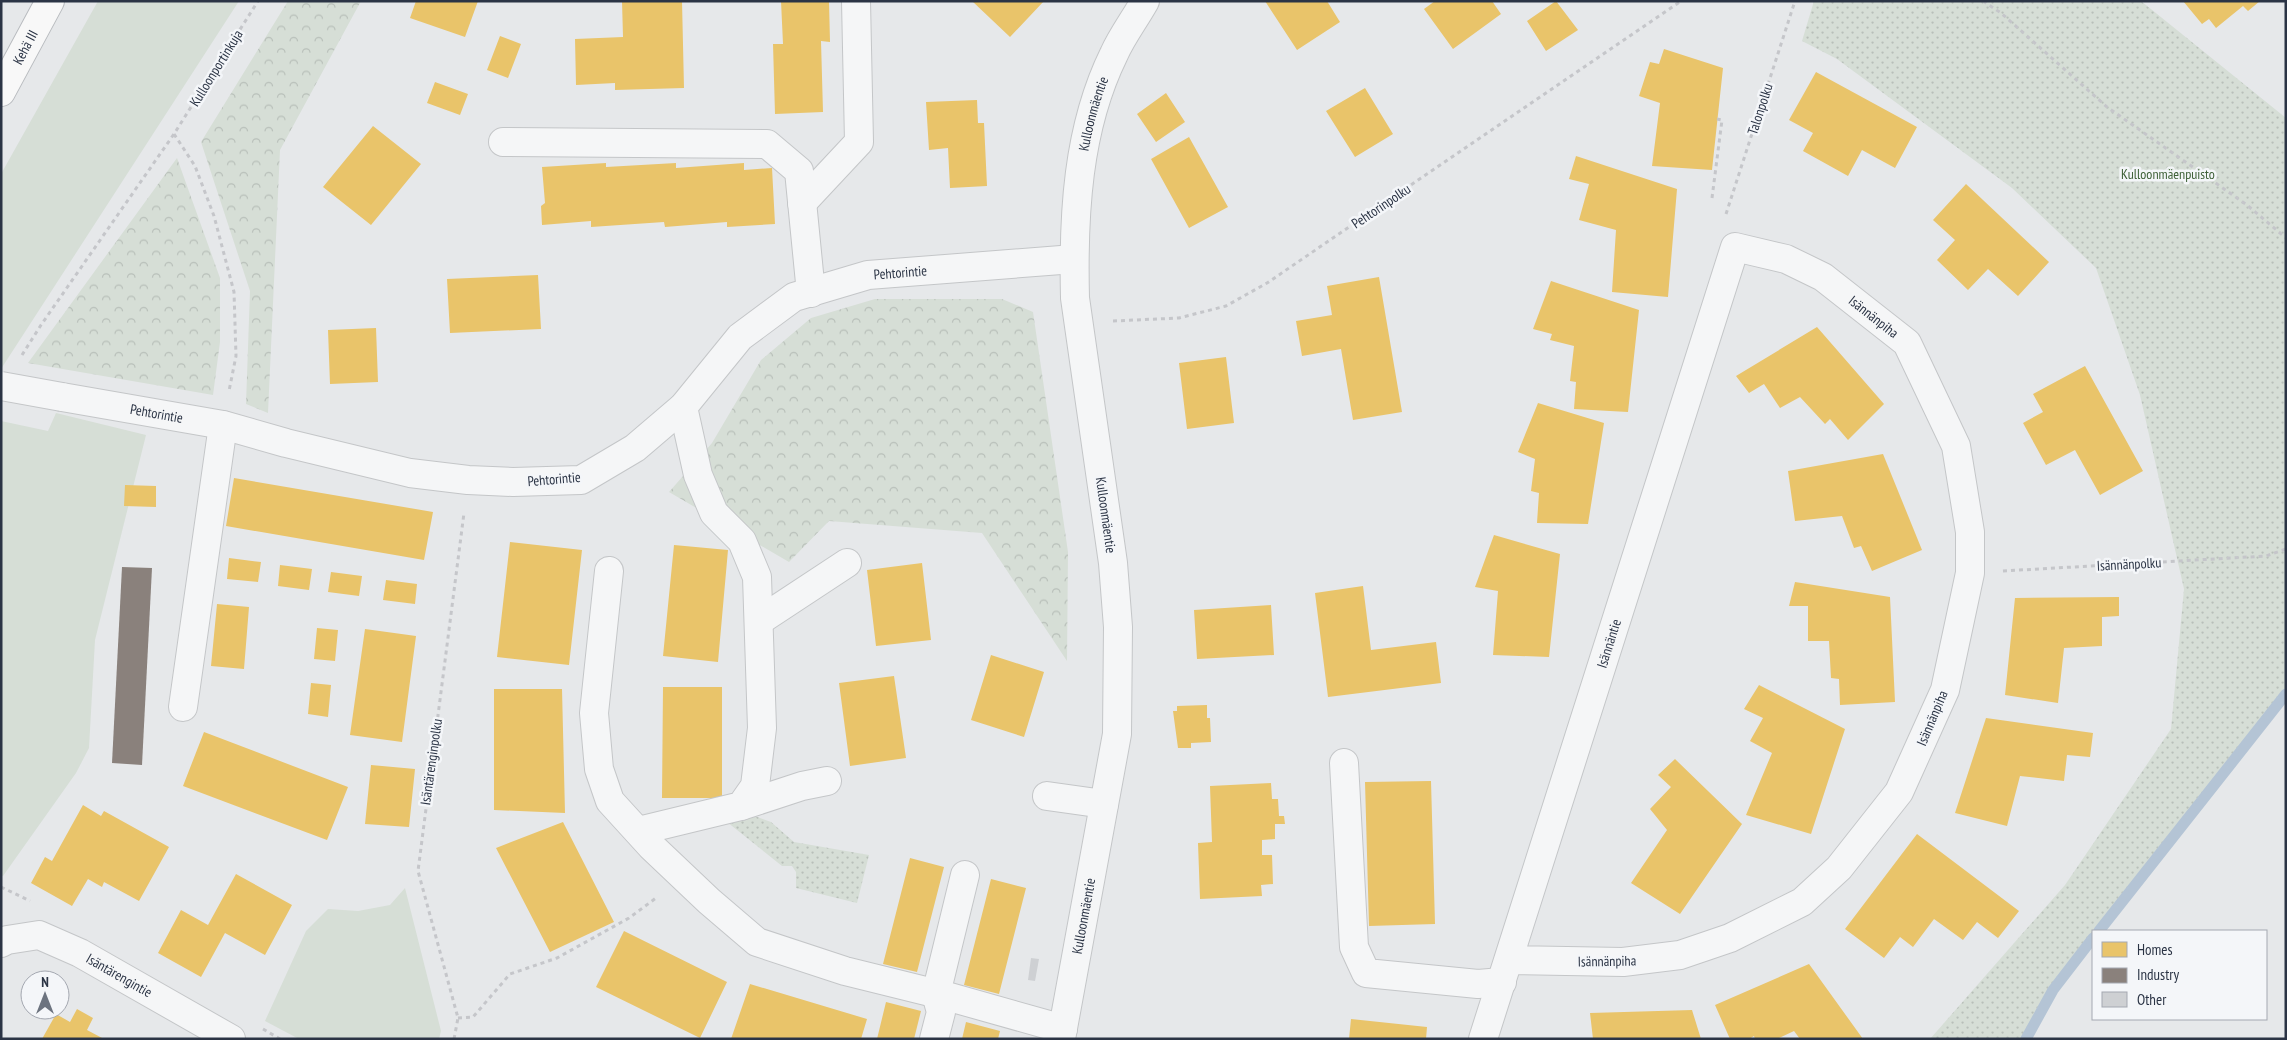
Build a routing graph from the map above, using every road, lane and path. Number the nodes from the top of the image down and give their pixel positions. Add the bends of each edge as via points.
1 (50, 1) edge
2 (258, 1) edge
3 (856, 1) edge
4 (1145, 1) edge
5 (1681, 1) edge
6 (1795, 1) edge
7 (1984, 1) edge
8 (1, 92) edge
9 (1717, 119) dead end
10 (174, 134) junction
11 (503, 142) dead end
12 (1712, 198) dead end
13 (802, 203) junction
14 (1725, 217) dead end
15 (2286, 238) edge
16 (1735, 248) joint
17 (1074, 258) junction
18 (810, 293) junction
19 (1078, 322) junction
20 (21, 357) dead end
21 (1, 386) edge
22 (683, 407) junction
23 (223, 425) junction
24 (468, 480) junction
25 (2286, 548) edge
26 (847, 563) dead end
27 (609, 570) dead end
28 (1970, 573) junction
29 (759, 621) junction
30 (183, 707) dead end
31 (1344, 763) dead end
32 (827, 781) dead end
33 (1047, 796) dead end
34 (1104, 804) junction
35 (741, 806) junction
36 (638, 831) junction
37 (965, 876) dead end
38 (684, 877) junction
39 (1, 943) edge
40 (1506, 971) junction
41 (936, 994) junction
42 (458, 1018) junction
43 (1062, 1034) edge
44 (231, 1039) edge
45 (454, 1039) edge
46 (934, 1039) edge
47 (1483, 1039) edge

1 - 8 highway, Kehä III
2 - 10 path, Kulloonportinkuja
3 - 13 street via 859,142
4 - 17 street, Kulloonmäentie via 1113,54 1091,116 1078,184
5 - 19 path, Pehtorinpolku via 1268,283 1226,306 1180,318
6 - 14 path, Talonpolku
7 - 15 path via 2107,107 2247,205
9 - 12 path via 1722,120
10 - 20 path, Kulloonportinkuja
10 - 23 path via 195,166 214,216 234,292 236,356
11 - 13 street via 767,144 799,171
13 - 18 street
16 - 28 street, Isännänpiha via 1786,259 1823,277 1907,343 1956,446 1970,532
16 - 40 street, Isännäntie
17 - 18 street, Pehtorintie via 868,275
17 - 19 street, Kulloonmäentie
18 - 22 street, Pehtorintie via 794,298 740,337
19 - 34 street, Kulloonmäentie via 1113,563 1118,627 1117,734
21 - 23 street, Pehtorintie, bridge
22 - 24 street, Pehtorintie via 636,448 581,480
22 - 29 street via 698,474 714,514 742,541 757,577
23 - 24 street, Pehtorintie via 410,473
23 - 30 street
24 - 42 path, Isäntärenginpolku via 418,871
25 - 28 path, Isännänpolku via 2266,556
26 - 29 street
27 - 36 street via 594,713 599,769 610,801
28 - 40 street, Isännänpiha via 1945,690 1899,792 1839,868 1802,902 1730,938 1680,955
29 - 35 street via 762,728 755,786
31 - 40 street, Isännänpiha via 1354,948 1366,973 1478,984
32 - 35 street
33 - 34 street
34 - 43 street, Kulloonmäentie
35 - 36 street
36 - 38 street
37 - 41 street
38 - 41 street via 757,942 845,971
38 - 42 path via 629,918 557,958 510,974 473,1017
39 - 44 street, Isäntärengintie via 38,935 80,953
40 - 47 street, Isännäntie
41 - 43 street
41 - 46 street via 940,1012
42 - 45 path, Isäntärenginpolku

